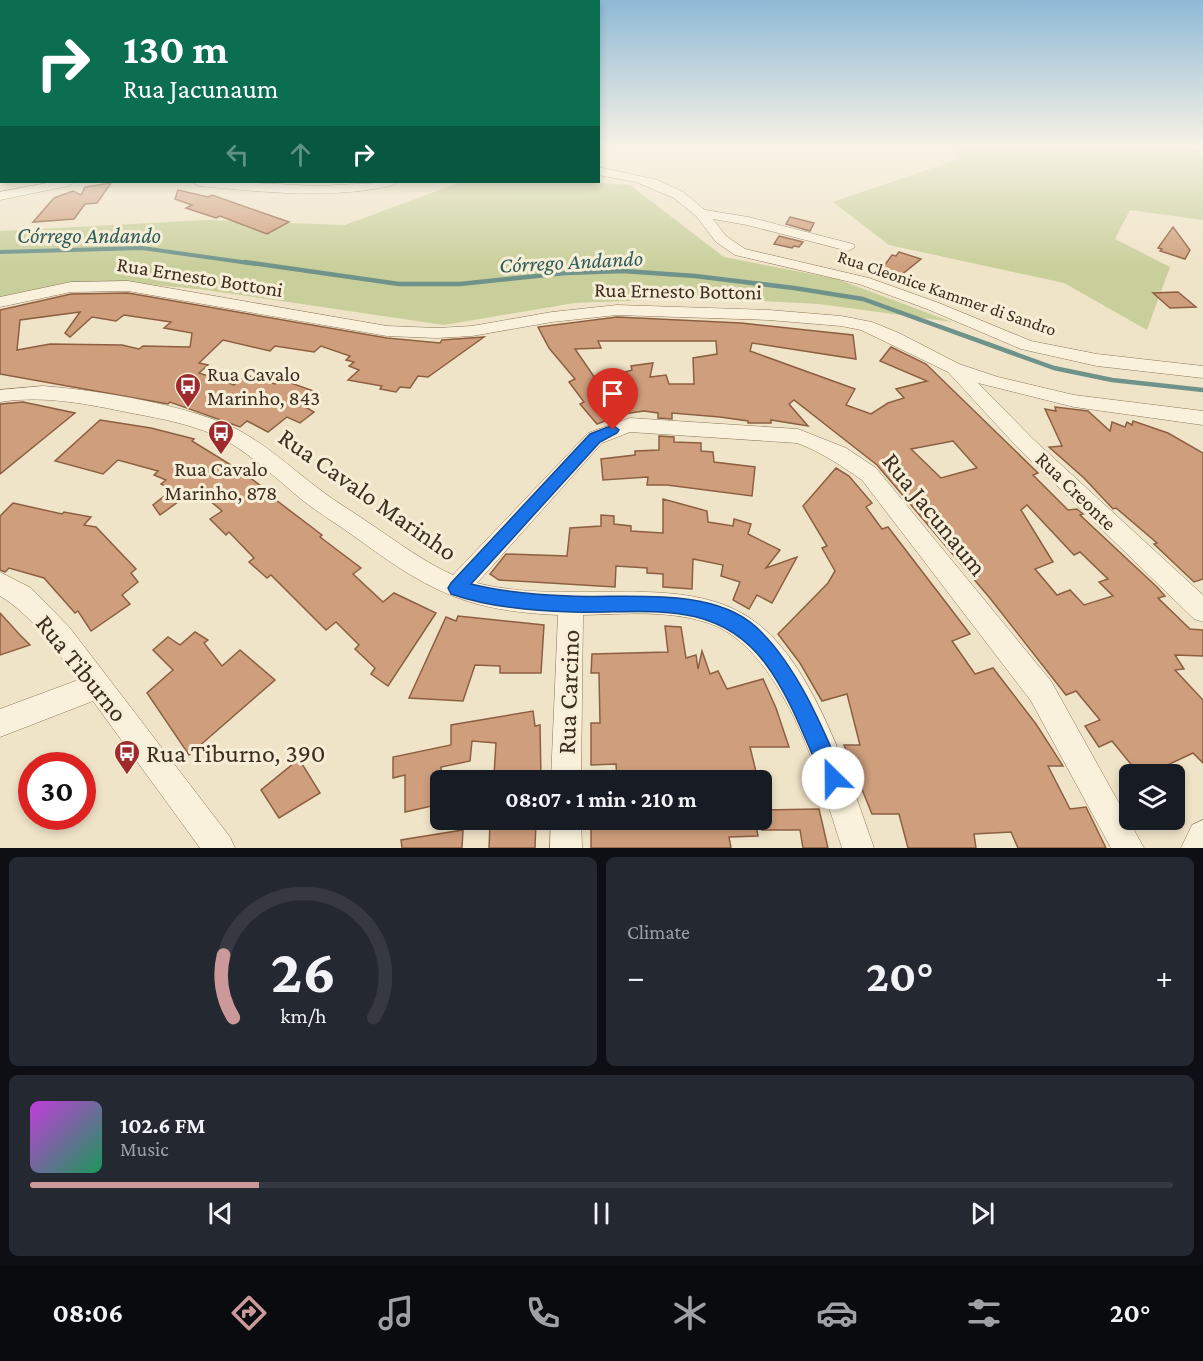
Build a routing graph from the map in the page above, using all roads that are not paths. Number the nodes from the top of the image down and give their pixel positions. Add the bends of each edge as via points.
1 (20, 188) edge
2 (39, 188) edge
3 (258, 188) edge
4 (355, 188) edge
5 (665, 188) edge
6 (0, 195) edge
7 (701, 213) junction
8 (848, 247) dead end
9 (0, 302) edge
10 (953, 368) junction
11 (1203, 372) edge
12 (0, 396) edge
13 (1194, 418) edge
14 (1203, 433) edge
15 (0, 583) edge
16 (457, 588) junction
17 (571, 604) junction
18 (1203, 610) edge
19 (99, 685) junction
20 (0, 723) edge
21 (566, 770) edge
22 (566, 830) edge
23 (1203, 836) edge
24 (219, 848) edge
25 (566, 848) edge
26 (858, 848) edge
27 (1128, 848) edge
28 (1197, 848) edge

1 - 6 street
2 - 6 street
3 - 4 street via 333,191
5 - 7 street, Rua Cleonice Kammer di Sandro
7 - 8 street
7 - 11 street, Rua Cleonice Kammer di Sandro via 724,243 740,252 864,281 1027,345 1097,360
9 - 10 street, Rua Ernesto Bottoni via 71,287 128,286 387,331 437,333 617,310 778,316 866,326
10 - 13 street, Rua Ernesto Bottoni via 1074,401
10 - 18 street, Rua Creonte via 1026,444
12 - 16 street, Rua Cavalo Marinho via 63,393 172,414 223,431 267,458 306,491 420,571
13 - 14 street
15 - 19 street, Rua Tiburno via 38,611
16 - 17 street, Rua Cavalo Marinho via 491,597
16 - 27 street, Rua Jacunaum via 595,438 613,430 630,425 669,426 798,436 821,444 869,474 1041,691
17 - 21 street, Rua Carcino
17 - 26 street, Rua Cavalo Marinho via 686,606 728,619 748,631 788,680 807,717
19 - 20 street
19 - 24 street, Rua Tiburno
22 - 25 street
23 - 28 street

